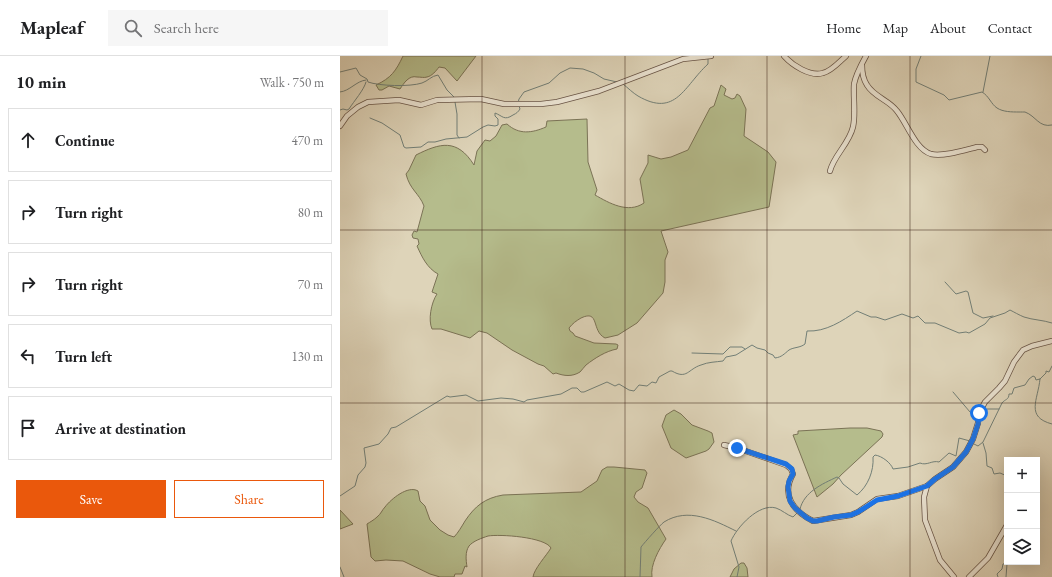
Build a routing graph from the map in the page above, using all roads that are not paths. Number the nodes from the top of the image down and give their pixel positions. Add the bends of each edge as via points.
1 (711, 56) edge
2 (784, 56) edge
3 (846, 56) edge
4 (866, 56) edge
5 (862, 64) junction
6 (340, 126) edge
7 (985, 150) dead end
8 (830, 171) dead end
9 (1052, 341) edge
10 (724, 446) dead end
11 (927, 486) junction
12 (1005, 529) edge
13 (954, 577) edge
14 (969, 577) edge

1 - 6 street via 678,61 599,91 557,102 504,104 481,99 437,100 421,105 399,100 368,102 347,116
2 - 3 street via 814,74 824,73
4 - 5 street
5 - 7 street via 863,78 867,86 897,111 921,148 936,154 982,147
5 - 8 street via 854,84 853,127
9 - 11 street via 1023,350 1005,381 985,402 966,452 953,467
10 - 11 street via 786,464 792,469 793,474 788,487 790,501 795,508 813,521 851,515 877,500
11 - 13 street via 924,497 925,520 940,560
12 - 14 street via 992,552

